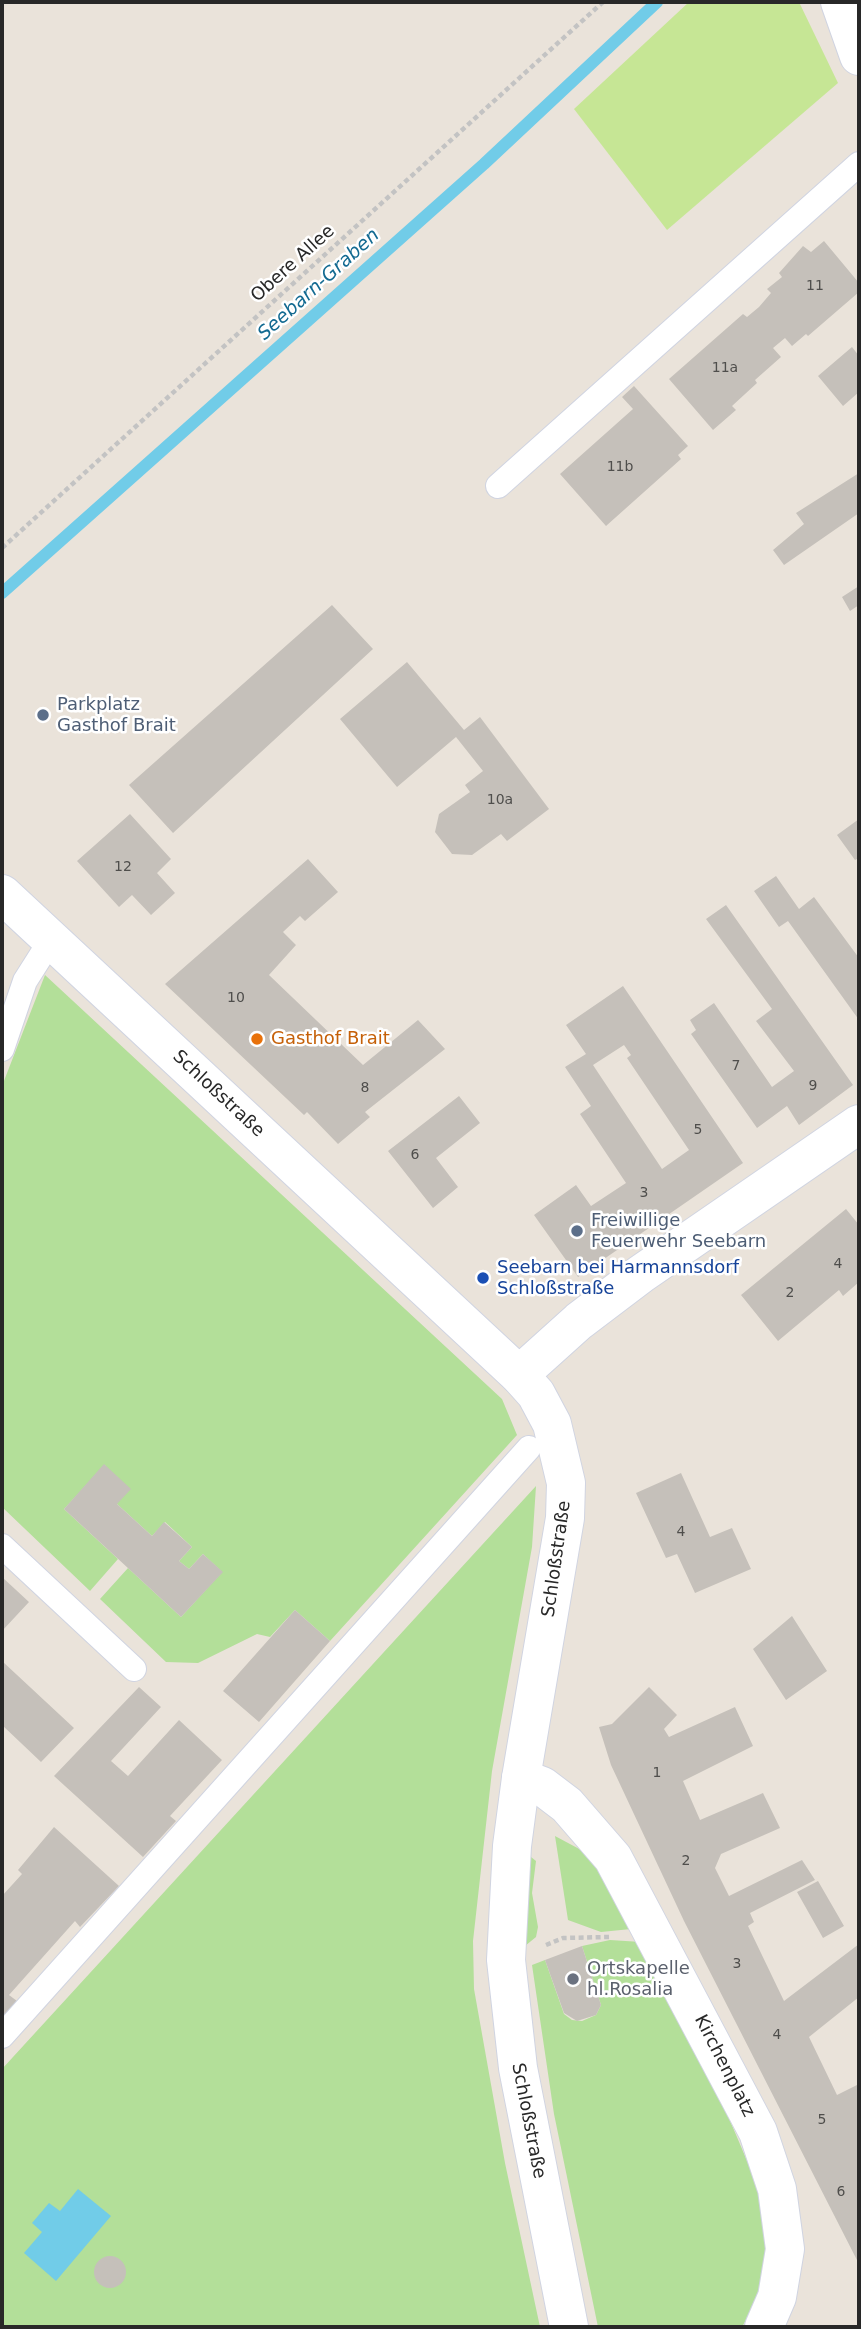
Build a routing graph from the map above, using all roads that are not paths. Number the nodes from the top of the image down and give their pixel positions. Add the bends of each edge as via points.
1 (840, 2) edge
2 (859, 56) edge
3 (859, 164) edge
4 (498, 485) dead end
5 (2, 894) edge
6 (51, 940) junction
7 (2, 1048) edge
8 (859, 1124) edge
9 (519, 1375) junction
10 (529, 1448) dead end
11 (2, 1546) edge
12 (134, 1668) dead end
13 (521, 1777) junction
14 (2, 2036) edge
15 (569, 2327) edge
16 (764, 2327) edge

1 - 2 main road
3 - 4 lane
5 - 6 main road, Schloßstraße
6 - 7 lane via 25,981
6 - 9 main road, Schloßstraße
8 - 9 main road via 641,1273
9 - 13 main road, Schloßstraße via 552,1424 566,1483 559,1557
10 - 14 lane
11 - 12 lane
13 - 15 main road, Schloßstraße via 506,1960 518,2068
13 - 16 main road, Kirchenplatz via 554,1794 613,1858 758,2132 777,2189 785,2249 777,2297

